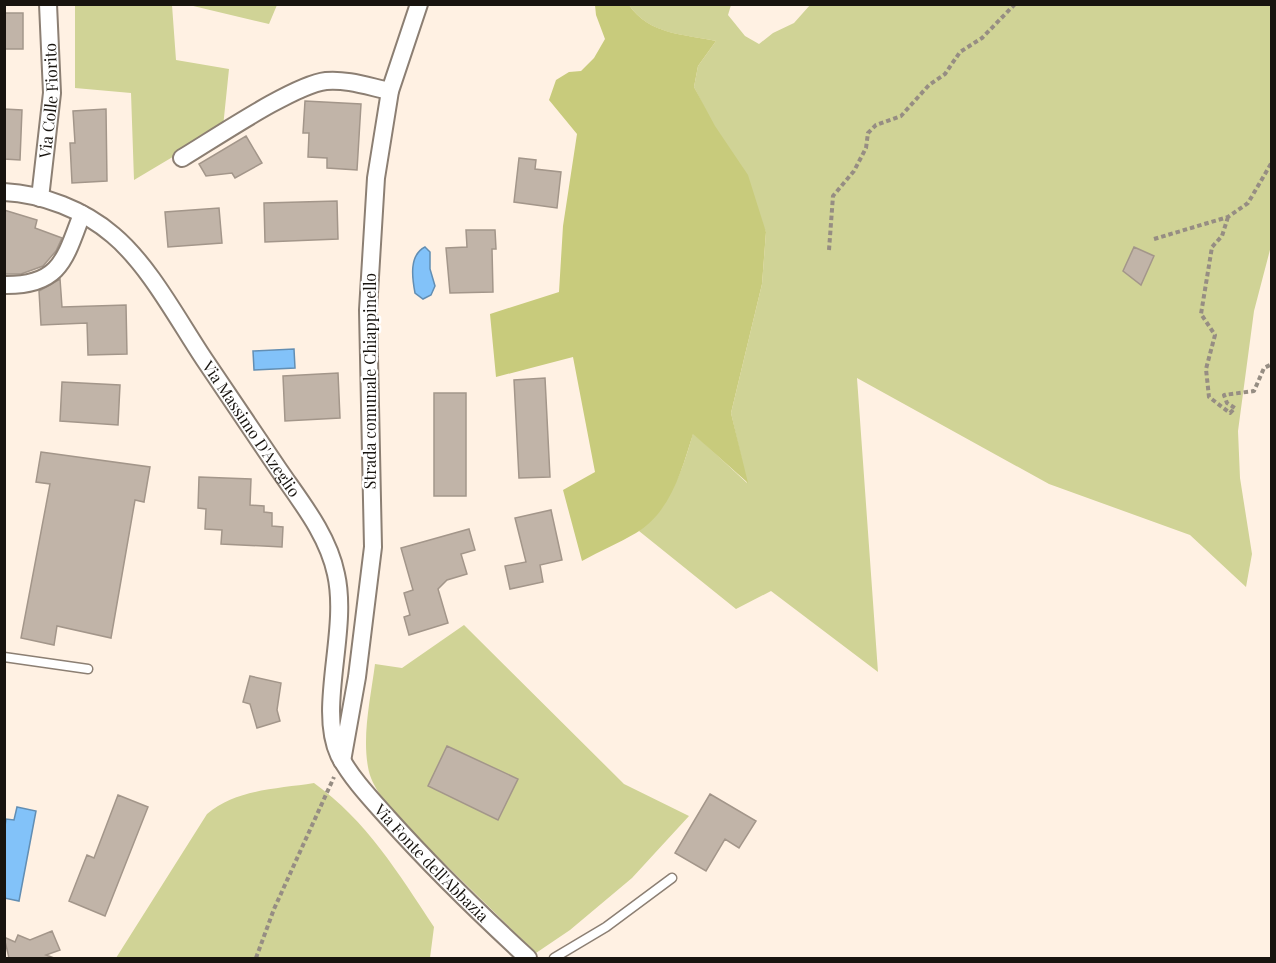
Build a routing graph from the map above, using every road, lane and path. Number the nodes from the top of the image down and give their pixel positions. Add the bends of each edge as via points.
1 (48, 4) edge
2 (419, 4) edge
3 (1015, 4) edge
4 (390, 91) junction
5 (182, 158) dead end
6 (1272, 162) edge
7 (4, 192) edge
8 (40, 198) junction
9 (81, 214) junction
10 (1228, 217) junction
11 (1154, 239) dead end
12 (829, 250) dead end
13 (4, 285) edge
14 (1272, 364) edge
15 (4, 657) edge
16 (88, 669) dead end
17 (342, 761) junction
18 (672, 878) dead end
19 (256, 958) edge
20 (528, 958) edge
21 (554, 958) edge

1 - 8 street, Via Colle Fiorito via 52,93
2 - 4 street, Strada comunale Chiappinello
3 - 12 path via 982,38 960,52 945,74 929,85 902,116 876,125 868,134 866,148 854,171 833,196
4 - 5 street via 339,81 318,82
4 - 17 street, Strada comunale Chiappinello via 376,178 370,255 372,547 357,677
6 - 10 path via 1248,203
7 - 8 street, Via Massimo D'Azeglio
8 - 9 street, Via Massimo D'Azeglio
9 - 13 street via 67,256 56,270 38,281
9 - 17 street, Via Massimo D'Azeglio via 116,237 135,259 304,506 327,548 339,588 331,716 333,738
10 - 11 path
10 - 14 path via 1222,236 1212,248 1201,314 1215,335 1206,369 1209,397 1230,413 1235,408 1224,395 1254,391 1264,368
15 - 16 lane
17 - 19 path via 274,909
17 - 20 street, Via Fonte dell'Abbazia via 429,863
18 - 21 lane via 606,927

